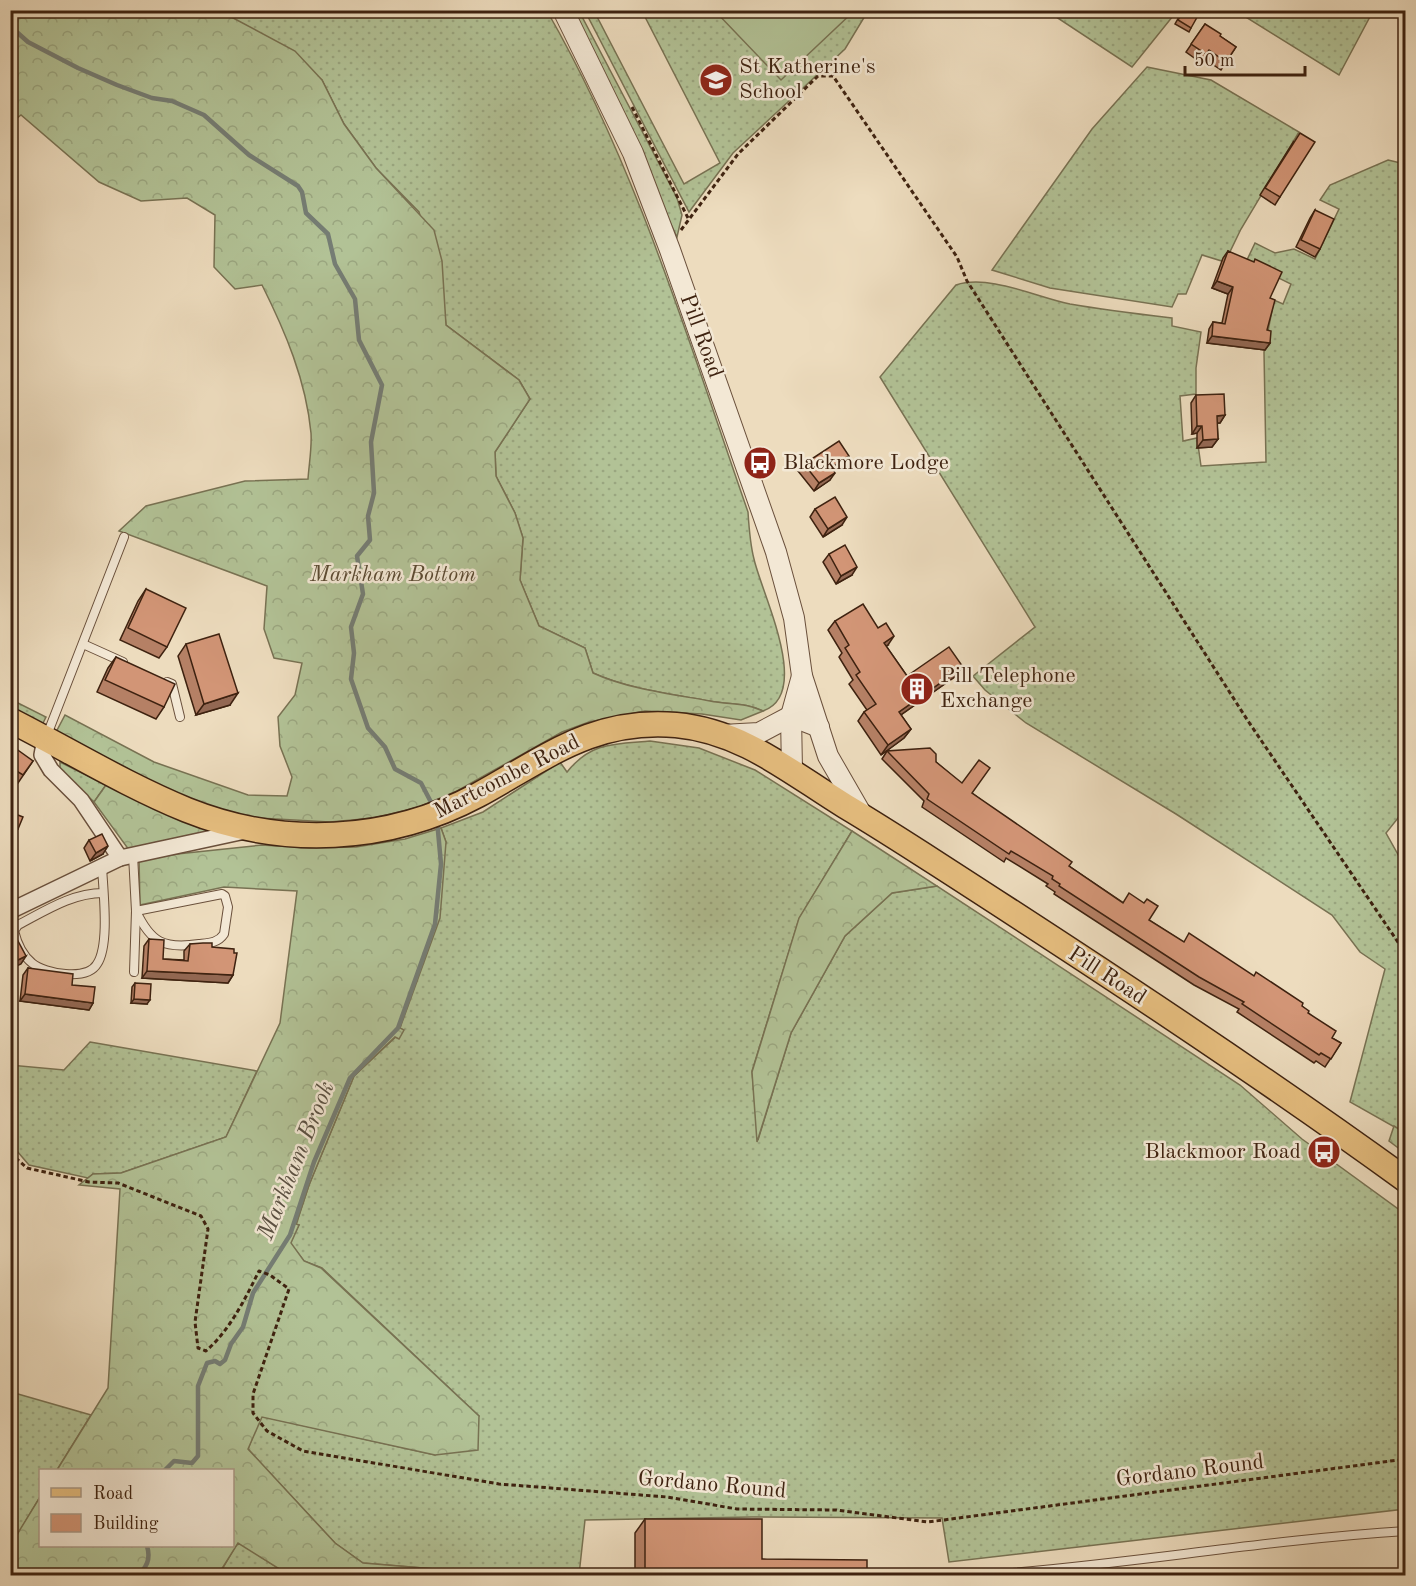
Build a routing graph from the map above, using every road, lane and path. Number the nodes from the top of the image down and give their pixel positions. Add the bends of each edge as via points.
1 (563, 10) edge
2 (632, 106) dead end
3 (124, 537) dead end
4 (84, 645) junction
5 (133, 667) edge
6 (802, 675) junction
7 (162, 680) edge
8 (791, 716) junction
9 (180, 717) dead end
10 (10, 720) edge
11 (819, 727) junction
12 (722, 735) junction
13 (45, 739) junction
14 (828, 756) junction
15 (800, 776) junction
16 (862, 815) junction
17 (252, 829) junction
18 (127, 857) junction
19 (102, 866) junction
20 (103, 893) junction
21 (10, 911) edge
22 (136, 911) junction
23 (1406, 954) edge
24 (134, 972) dead end
25 (10, 1153) edge
26 (1406, 1180) edge
27 (1406, 1460) edge
28 (1406, 1531) edge
29 (975, 1575) edge

1 - 6 street, Pill Road via 633,153 719,384 776,552 794,618
2 - 23 path via 688,218 738,154 818,76 833,76 957,257 966,281 1248,721
3 - 4 lane
4 - 5 lane
4 - 13 lane
6 - 8 street, Pill Road
6 - 11 street, Pill Road
7 - 9 lane via 172,684
8 - 11 street
8 - 12 street via 759,733
8 - 15 street, Pill Road
10 - 13 main road, Martcombe Road
11 - 14 street, Pill Road
12 - 15 main road, Martcombe Road
12 - 17 main road, Martcombe Road via 672,725 632,727 585,736 462,803 423,820 377,831 307,835
13 - 17 main road, Martcombe Road via 190,811
13 - 18 street via 42,755 51,770
14 - 15 street via 823,766
14 - 16 street, Pill Road
15 - 16 main road, Martcombe Road
16 - 26 main road, Pill Road via 1265,1079
17 - 18 street
18 - 19 street
18 - 22 lane
19 - 20 lane
19 - 21 street
20 - 20 lane via 102,952 97,965 77,974 42,970 31,963 16,937 18,925 68,900
22 - 22 lane via 222,894 228,907 221,939 188,946 172,946 155,939 145,930
22 - 24 lane
25 - 27 path, Gordano Round via 27,1168 89,1182 118,1183 201,1216 208,1229 195,1322 198,1348 206,1351 214,1344 241,1308 259,1271 289,1289 253,1394 253,1413 267,1431 303,1451 499,1484 667,1497 737,1509 836,1510 928,1522
28 - 29 lane

